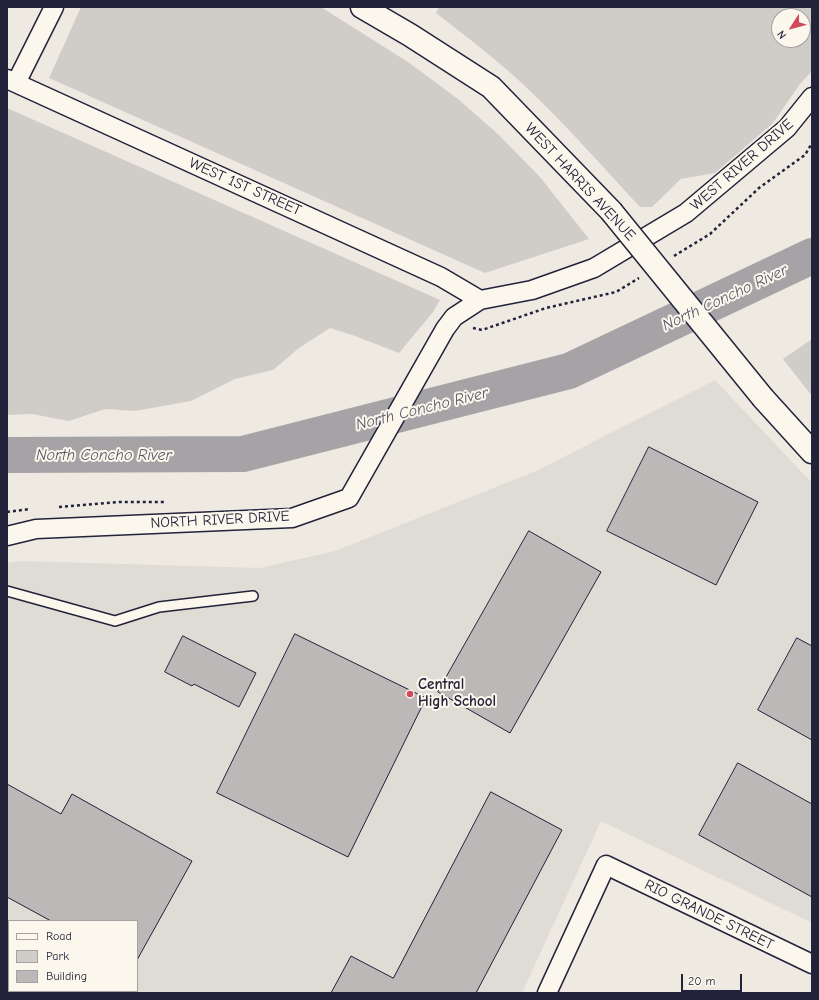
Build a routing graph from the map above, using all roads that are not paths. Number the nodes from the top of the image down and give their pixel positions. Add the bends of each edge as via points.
1 (54, 7) edge
2 (362, 7) edge
3 (11, 81) edge
4 (812, 97) edge
5 (686, 213) joint
6 (480, 300) junction
7 (812, 452) edge
8 (7, 536) edge
9 (7, 591) edge
10 (253, 596) dead end
11 (812, 964) edge
12 (547, 993) edge

1 - 3 street
2 - 7 street, WEST HARRIS AVENUE, bridge via 491,88 611,211 763,398
3 - 6 street, WEST 1ST STREET via 441,277
4 - 5 street, WEST RIVER DRIVE via 787,128
5 - 6 street, NORTH RIVER DRIVE via 594,268 532,290
6 - 8 street, NORTH RIVER DRIVE via 454,317 445,329 349,498 292,518 36,529
9 - 10 lane via 115,621 159,607
11 - 12 street, RIO GRANDE STREET via 606,865

